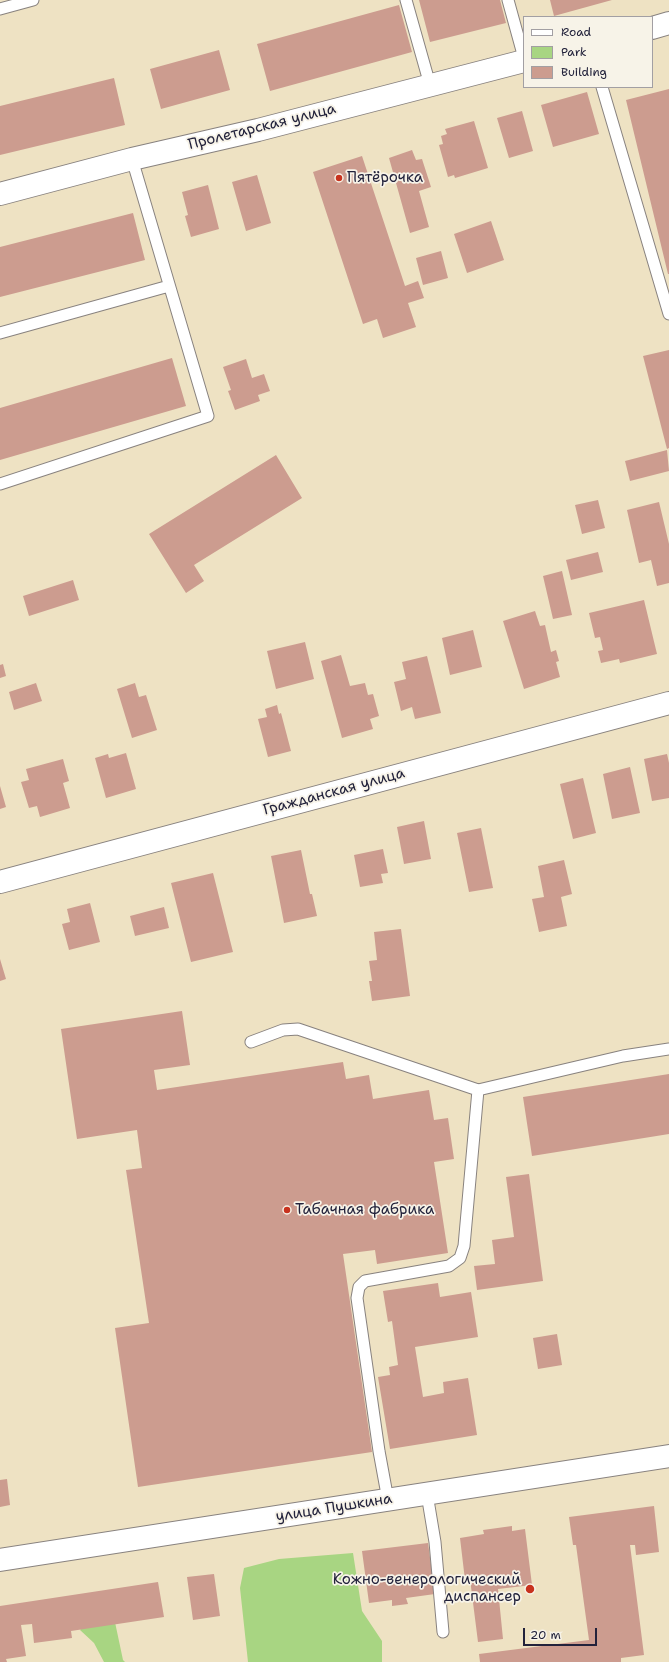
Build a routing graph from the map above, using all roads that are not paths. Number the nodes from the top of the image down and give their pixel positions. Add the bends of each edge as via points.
1 (34, 0) edge
2 (406, 0) edge
3 (508, 0) edge
4 (0, 9) edge
5 (669, 24) edge
6 (653, 28) edge
7 (523, 56) edge
8 (523, 60) edge
9 (430, 85) junction
10 (602, 88) edge
11 (132, 159) junction
12 (0, 194) edge
13 (169, 286) junction
14 (669, 314) edge
15 (0, 333) edge
16 (0, 484) edge
17 (669, 703) edge
18 (0, 882) edge
19 (251, 1042) dead end
20 (669, 1049) edge
21 (478, 1090) junction
22 (669, 1456) edge
23 (427, 1494) junction
24 (388, 1500) junction
25 (0, 1560) edge
26 (443, 1632) dead end

1 - 4 lane
2 - 9 lane
3 - 7 lane
5 - 6 street
8 - 9 street, Пролетарская улица
9 - 11 street, Пролетарская улица via 258,130
10 - 14 lane
11 - 12 street, Пролетарская улица
11 - 13 lane
13 - 15 lane
13 - 16 lane via 208,416
17 - 18 street, Гражданская улица
19 - 21 lane via 282,1030 298,1029
20 - 21 lane via 623,1056
21 - 24 lane via 464,1246 460,1258 449,1266 365,1281 359,1287 357,1298
22 - 23 street, улица Пушкина
23 - 24 street, улица Пушкина
23 - 26 lane via 435,1542
24 - 25 street, улица Пушкина

